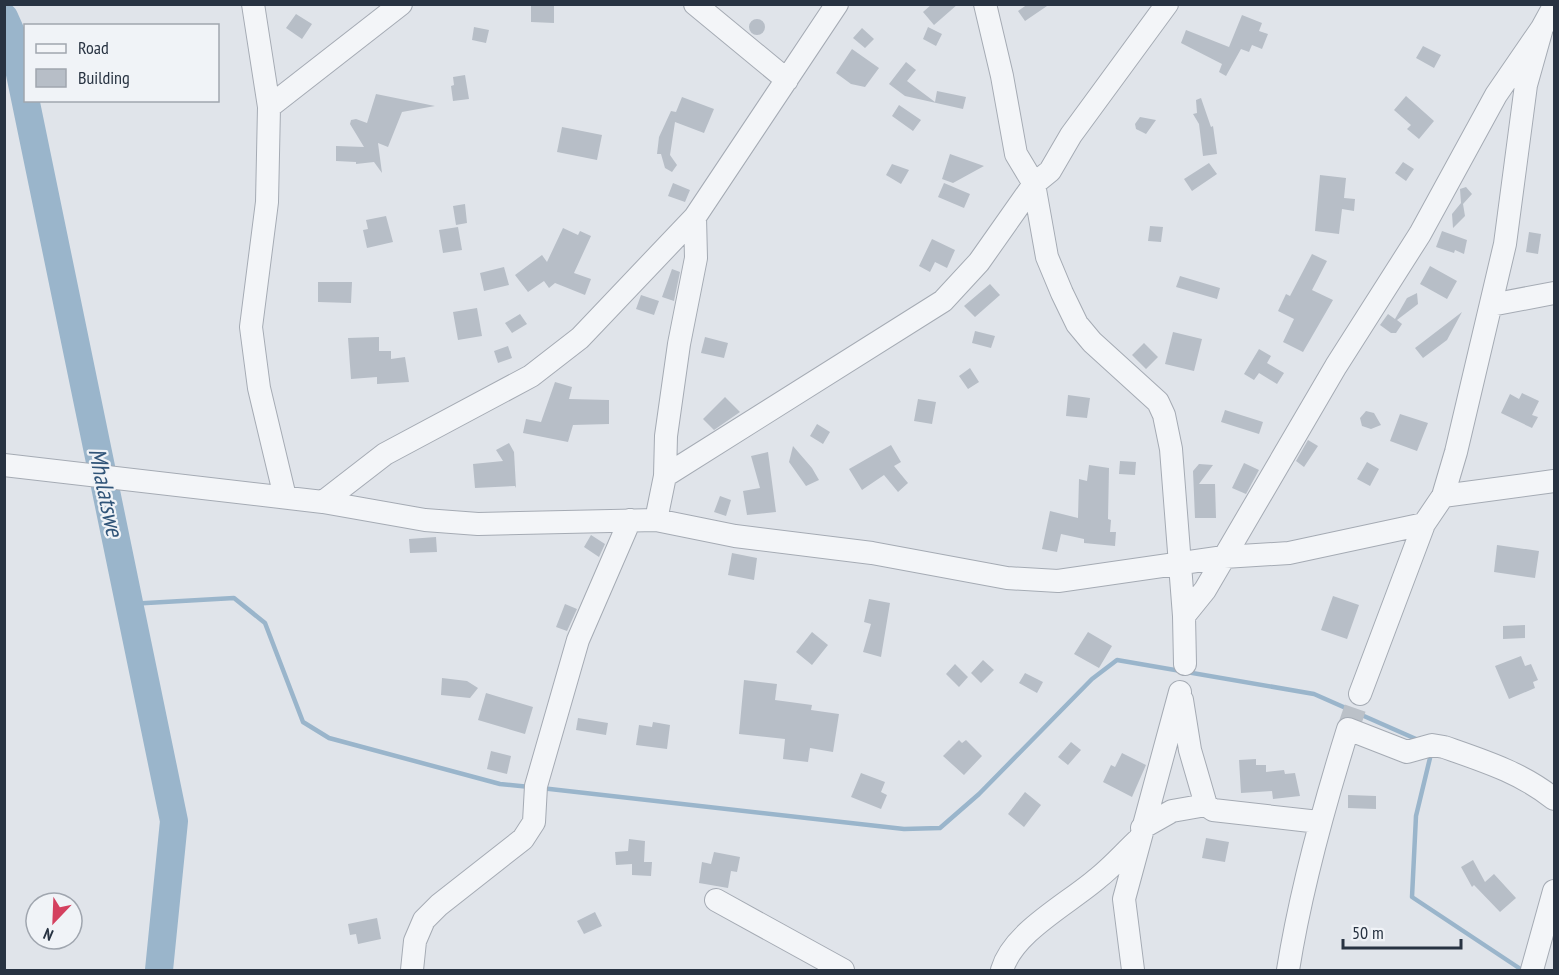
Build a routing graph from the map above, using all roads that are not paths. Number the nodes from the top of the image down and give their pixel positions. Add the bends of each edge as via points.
1 (253, 4) edge
2 (401, 4) edge
3 (695, 4) edge
4 (837, 4) edge
5 (985, 4) edge
6 (1167, 4) edge
7 (1554, 6) edge
8 (1542, 28) junction
9 (787, 80) junction
10 (269, 106) junction
11 (1034, 184) junction
12 (695, 217) junction
13 (1554, 293) edge
14 (1491, 305) junction
15 (4, 465) edge
16 (664, 476) junction
17 (1554, 481) edge
18 (1443, 496) junction
19 (285, 497) junction
20 (323, 502) junction
21 (630, 520) junction
22 (656, 520) junction
23 (1424, 524) junction
24 (1224, 557) junction
25 (1181, 562) junction
26 (1184, 616) junction
27 (1185, 664) dead end
28 (1360, 694) tunnel mouth
29 (1554, 799) edge
30 (1206, 805) junction
31 (1319, 822) junction
32 (1141, 833) junction
33 (1554, 891) edge
34 (716, 900) dead end
35 (412, 970) edge
36 (843, 970) edge
37 (1002, 970) edge
38 (1133, 970) edge
39 (1288, 970) edge
40 (1532, 970) edge

1 - 10 street
2 - 10 street
3 - 9 street
4 - 9 street
5 - 11 street via 1016,154
6 - 11 street via 1071,135 1050,171
7 - 8 street
8 - 14 street via 1526,85 1505,244
8 - 24 street via 1496,95 1420,234 1336,366
9 - 12 street
10 - 19 street via 267,202 251,327 259,388
11 - 16 street via 985,255 943,301
11 - 25 street via 1047,257 1077,324 1158,402 1164,415 1171,449
12 - 16 street via 696,258 666,436
12 - 20 street via 566,351 531,376 385,454
13 - 14 street
14 - 18 street
15 - 19 street
16 - 22 street
17 - 18 street
18 - 23 street
19 - 20 street
20 - 21 street via 425,520 478,524
21 - 22 street
21 - 35 street via 578,639 536,786 534,822 523,839 424,920 415,941
22 - 25 street via 735,536 872,553 1027,580 1058,580
23 - 24 street via 1289,554
23 - 28 street
24 - 25 street
24 - 26 street
25 - 26 street
26 - 27 street
29 - 31 street via 1514,772 1444,747 1432,745 1407,752 1348,729
30 - 31 street via 1214,810
30 - 32 street via 1172,811
30 - 32 street via 1190,750 1180,692
31 - 39 street
32 - 37 street via 1100,877 1017,942
32 - 38 street via 1124,899
33 - 40 street
34 - 36 street

